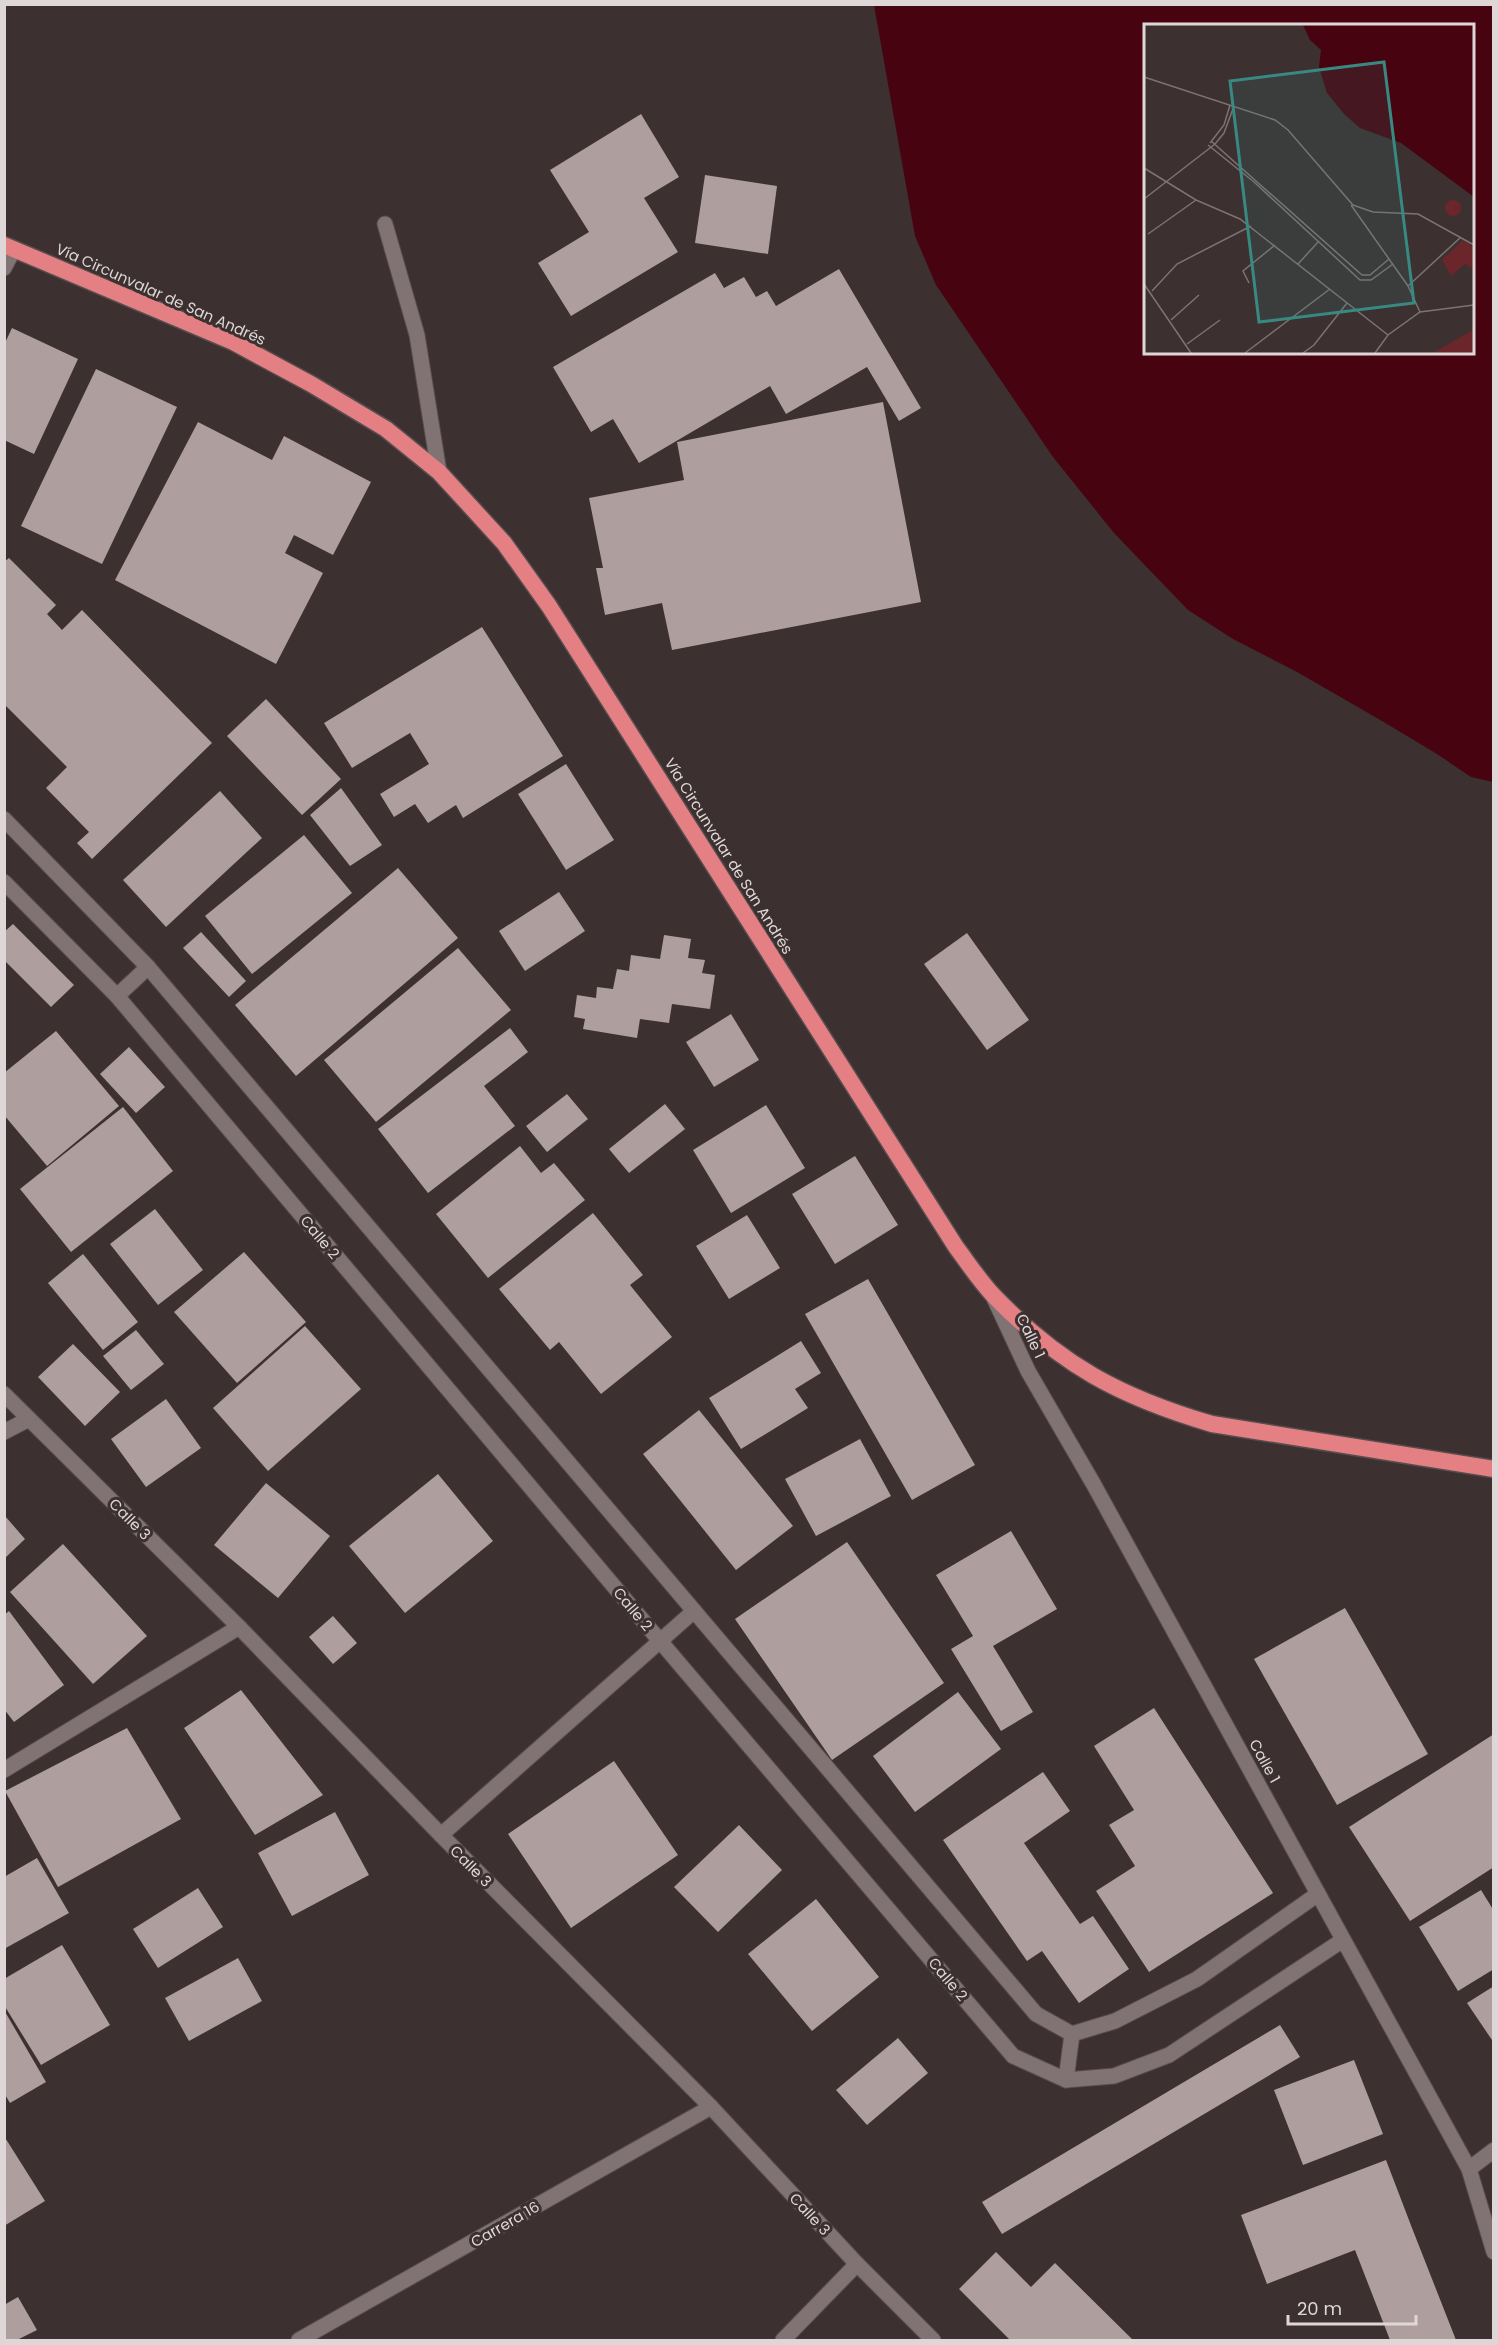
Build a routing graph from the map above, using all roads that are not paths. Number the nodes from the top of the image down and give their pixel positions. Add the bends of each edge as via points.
1 (385, 224) dead end
2 (9, 247) edge
3 (4, 268) edge
4 (439, 472) junction
5 (4, 819) edge
6 (4, 882) edge
7 (148, 967) junction
8 (117, 996) junction
9 (991, 1293) junction
10 (4, 1394) edge
11 (29, 1419) junction
12 (4, 1432) edge
13 (1494, 1469) edge
14 (694, 1611) junction
15 (239, 1627) junction
16 (660, 1641) junction
17 (4, 1770) edge
18 (441, 1835) junction
19 (1317, 1894) junction
20 (1343, 1940) junction
21 (1072, 2034) junction
22 (1066, 2080) junction
23 (711, 2107) junction
24 (1494, 2150) edge
25 (1469, 2169) junction
26 (1494, 2252) edge
27 (856, 2264) junction
28 (300, 2340) edge
29 (783, 2340) edge
30 (933, 2340) edge

1 - 4 street via 417,335
2 - 3 street
2 - 4 highway, Vía Circunvalar de San Andrés via 233,342 386,429
4 - 9 highway, Vía Circunvalar de San Andrés via 504,543 549,606 956,1247
5 - 7 street
6 - 8 street, Calle 2
7 - 8 street
7 - 14 street
8 - 16 street, Calle 2
9 - 13 highway, Vía Circunvalar de San Andrés via 1057,1354 1128,1396 1167,1411 1212,1424
9 - 19 street, Calle 1 via 1028,1371
10 - 11 street, Calle 3
11 - 12 street
11 - 15 street, Calle 3
14 - 16 street
14 - 21 street via 1036,2014
15 - 17 street
15 - 18 street, Calle 3
16 - 18 street
16 - 22 street, Calle 2 via 1013,2056
18 - 23 street, Calle 3
19 - 20 street, Calle 1
19 - 21 street via 1197,1979 1115,2021
20 - 22 street, Calle 2 via 1169,2055 1114,2076
20 - 25 street, Calle 1
21 - 22 street
23 - 27 street, Calle 3
23 - 28 street, Carrera 16
24 - 25 street
25 - 26 street, Calle 1
27 - 29 street
27 - 30 street, Calle 3

